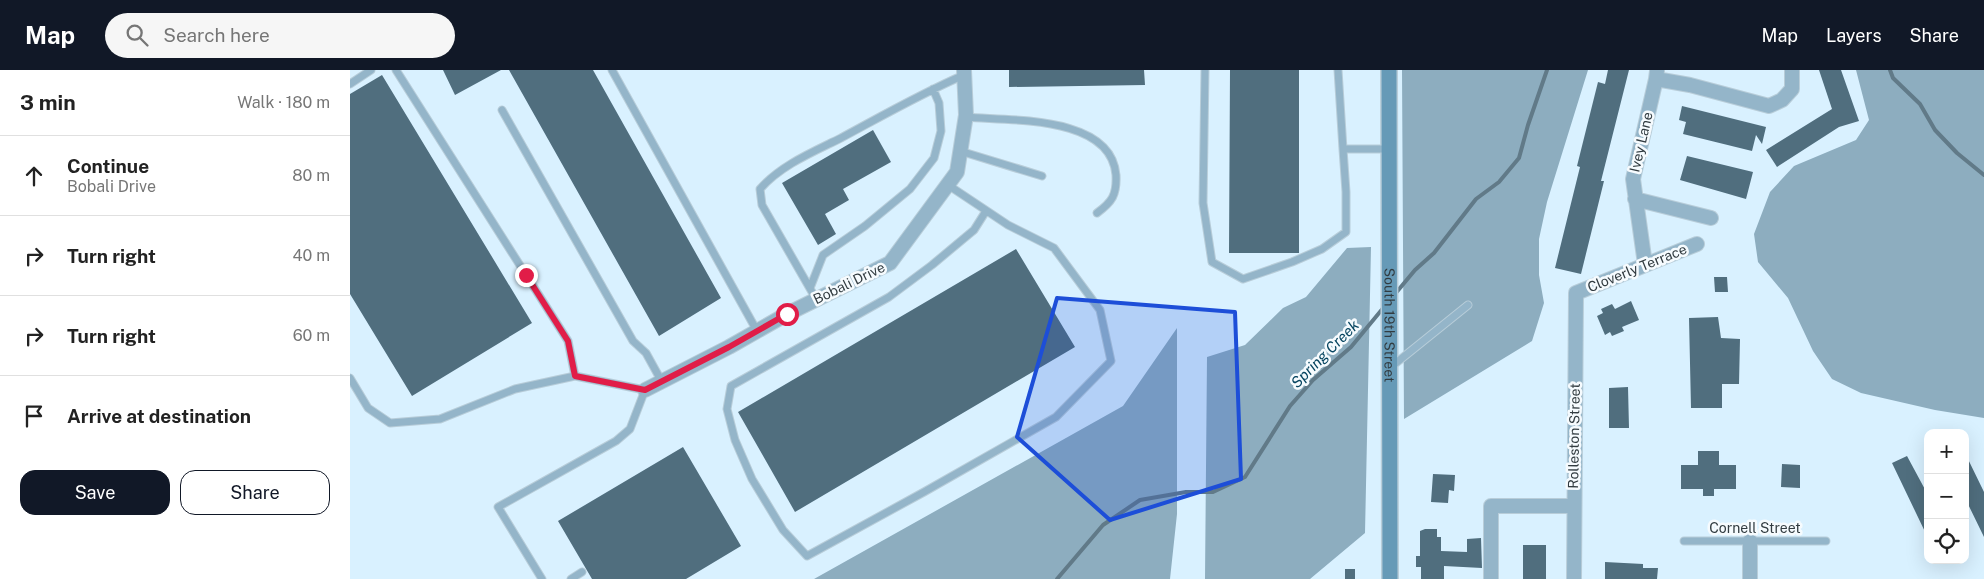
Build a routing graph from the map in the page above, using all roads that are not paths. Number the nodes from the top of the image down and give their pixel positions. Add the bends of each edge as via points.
1 (371, 70) edge
2 (396, 70) edge
3 (612, 70) edge
4 (1205, 70) edge
5 (1338, 70) edge
6 (1389, 70) edge
7 (1792, 70) edge
8 (964, 72) edge
9 (1657, 74) edge
10 (350, 84) edge
11 (933, 89) junction
12 (502, 110) dead end
13 (966, 117) junction
14 (1343, 149) junction
15 (1389, 149) junction
16 (960, 151) junction
17 (1042, 176) dead end
18 (948, 185) junction
19 (1635, 199) junction
20 (986, 210) junction
21 (1097, 212) dead end
22 (1711, 218) dead end
23 (1697, 244) dead end
24 (1645, 264) junction
25 (1576, 293) joint
26 (813, 294) junction
27 (1468, 305) dead end
28 (757, 331) junction
29 (1389, 369) junction
30 (575, 376) junction
31 (350, 378) edge
32 (662, 382) junction
33 (645, 390) junction
34 (1574, 506) junction
35 (1684, 541) dead end
36 (1750, 541) junction
37 (1826, 541) dead end
38 (582, 572) dead end
39 (542, 579) edge
40 (570, 579) edge
41 (1390, 579) edge
42 (1491, 579) edge
43 (1574, 579) edge
44 (1750, 579) edge

1 - 10 lane
2 - 30 lane via 568,341
3 - 28 lane
4 - 14 lane via 1204,203 1212,262 1243,279 1322,249 1346,232
5 - 14 lane
6 - 15 street, South 19th Street
7 - 9 street, Ivey Lane via 1792,89 1782,100 1769,106
8 - 11 lane
8 - 13 street, Bobali Drive
9 - 19 street, Ivey Lane via 1633,179
11 - 26 lane via 939,103 941,131 934,158 910,189 823,255
11 - 26 lane via 800,159 771,176 760,189 762,205
12 - 32 lane via 633,341 646,353
13 - 16 street, Bobali Drive
13 - 21 lane via 1053,124 1095,138 1115,165 1117,187 1110,203
14 - 15 lane
15 - 29 street, South 19th Street
16 - 17 lane
16 - 18 street, Bobali Drive via 957,172
18 - 20 lane
18 - 26 street, Bobali Drive via 890,263
19 - 22 street
19 - 24 street, Ivey Lane
20 - 20 lane via 1054,248 1100,310 1111,361 1056,417 807,556 783,530 752,479 735,440 727,409 731,386 889,297 974,230
23 - 24 street, Cloverly Terrace
24 - 25 street, Cloverly Terrace
25 - 34 street, Rolleston Street
26 - 28 street, Bobali Drive
27 - 29 lane
28 - 32 street, Bobali Drive
29 - 41 street, South 19th Street
30 - 31 lane via 515,389 440,418 390,423 368,408
30 - 33 lane
32 - 33 street, Bobali Drive
33 - 39 lane via 630,429 616,441 498,507
34 - 42 street via 1491,506
34 - 43 street, Rolleston Street
35 - 36 lane, Cornell Street
36 - 37 lane, Cornell Street
36 - 44 street
38 - 40 lane

